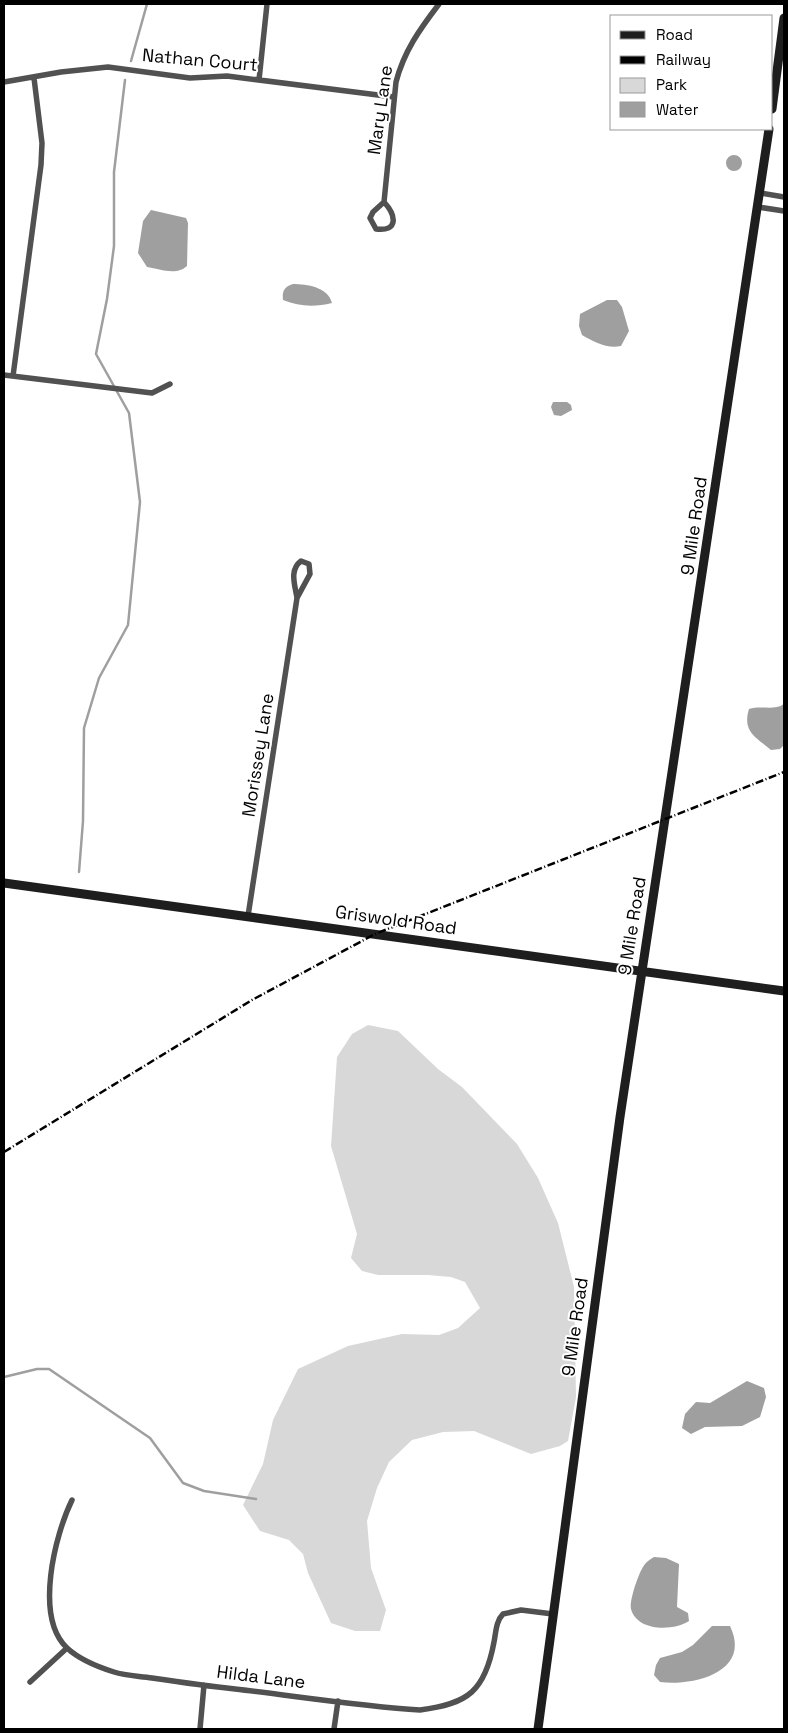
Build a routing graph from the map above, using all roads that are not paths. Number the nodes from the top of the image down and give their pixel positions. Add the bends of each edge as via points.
1 (267, 4) edge
2 (439, 4) edge
3 (784, 18) edge
4 (34, 78) junction
5 (259, 80) junction
6 (4, 82) edge
7 (394, 97) junction
8 (773, 101) edge
9 (769, 130) edge
10 (760, 193) junction
11 (784, 197) edge
12 (384, 202) junction
13 (758, 207) junction
14 (784, 211) edge
15 (4, 375) edge
16 (13, 376) junction
17 (170, 384) dead end
18 (297, 598) junction
19 (4, 883) edge
20 (248, 916) junction
21 (642, 971) junction
22 (784, 991) edge
23 (72, 1500) dead end
24 (553, 1614) junction
25 (67, 1648) junction
26 (30, 1682) dead end
27 (204, 1686) junction
28 (338, 1701) junction
29 (200, 1729) edge
30 (334, 1729) edge
31 (538, 1729) edge

1 - 5 street
2 - 7 street, Mary Lane via 404,56
3 - 8 street
4 - 5 street, Nathan Court via 108,67 190,78 227,76
4 - 6 street, Nathan Court
4 - 16 street via 42,143 41,165
5 - 7 street, Nathan Court
7 - 12 street, Mary Lane
9 - 10 street, 9 Mile Road
10 - 11 street
10 - 13 street, 9 Mile Road
12 - 12 street, Mary Lane via 393,213 394,221 384,230 376,229 370,218
13 - 14 street
13 - 21 street, 9 Mile Road
15 - 16 street
16 - 17 street via 152,393
18 - 18 street, Morissey Lane via 310,574 309,564 305,561 297,564 294,573
18 - 20 street, Morissey Lane
19 - 20 street, Griswold Road
20 - 21 street, Griswold Road
21 - 22 street, Griswold Road
21 - 24 street, 9 Mile Road
23 - 25 street, Hilda Lane via 57,1538 50,1604 58,1635
24 - 28 street, Hilda Lane via 521,1610 503,1614 498,1622 488,1669 480,1684 465,1698 446,1706 420,1710
24 - 31 street, 9 Mile Road
25 - 26 street
25 - 27 street, Hilda Lane via 90,1663 116,1673
27 - 28 street, Hilda Lane
27 - 29 street
28 - 30 street

